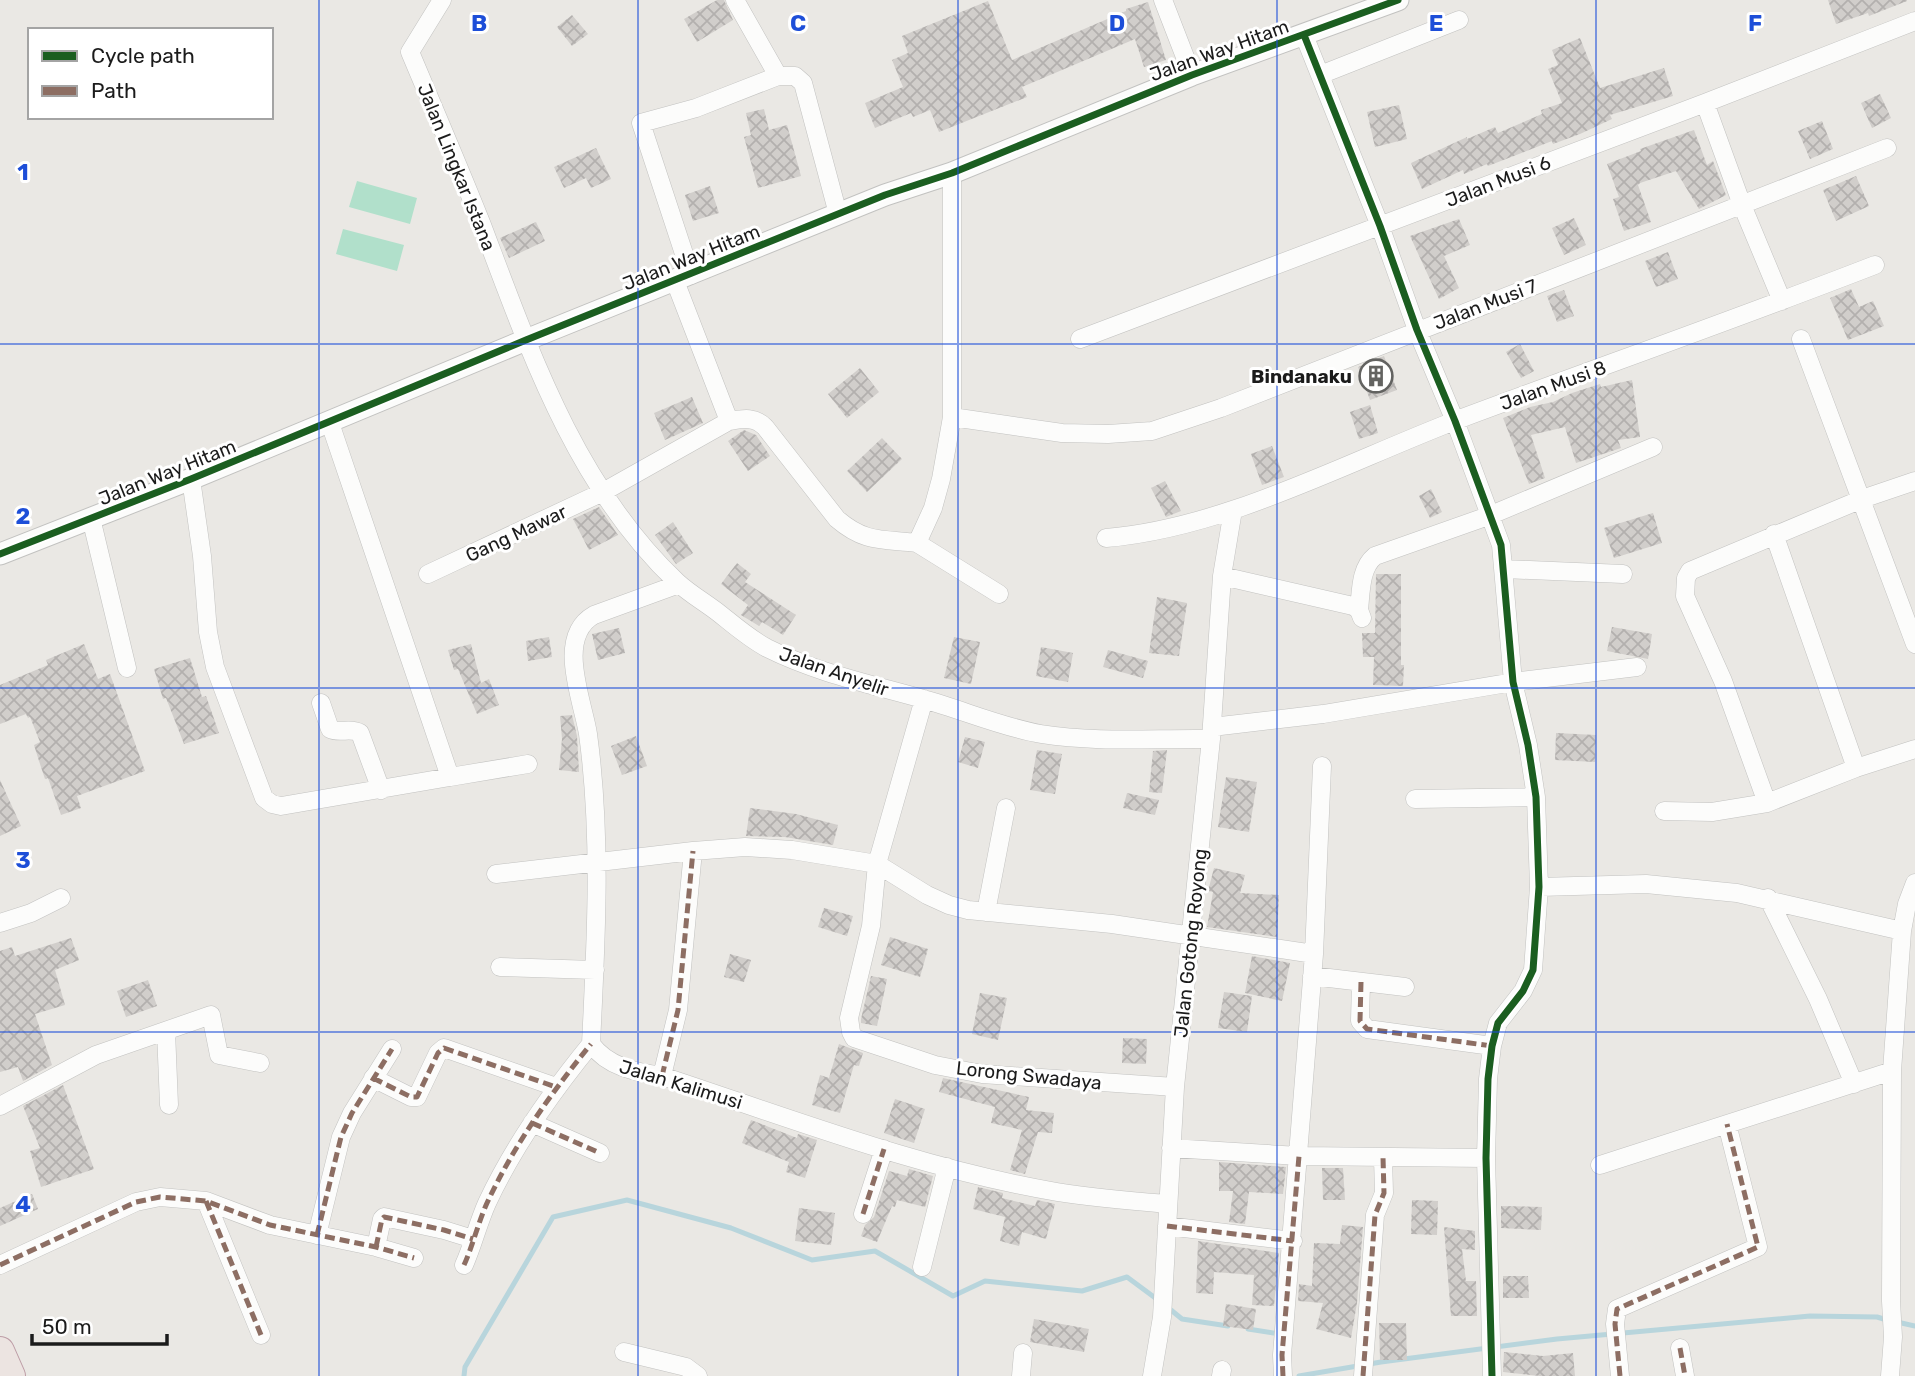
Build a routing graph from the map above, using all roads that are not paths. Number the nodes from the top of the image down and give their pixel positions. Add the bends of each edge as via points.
1 (442, 0) edge
2 (735, 0) edge
3 (1163, 0) edge
4 (1398, 0) edge
5 (1459, 20) dead end
6 (1915, 21) edge
7 (1304, 35) junction
8 (1192, 75) junction
9 (1320, 75) junction
10 (778, 76) junction
11 (1704, 103) junction
12 (1887, 148) dead end
13 (952, 173) junction
14 (1742, 205) junction
15 (838, 214) junction
16 (1380, 226) junction
17 (1875, 265) dead end
18 (683, 278) junction
19 (1782, 301) junction
20 (1417, 330) junction
21 (1080, 339) dead end
22 (1801, 339) dead end
23 (526, 340) junction
24 (952, 417) junction
25 (729, 421) junction
26 (1455, 421) junction
27 (330, 423) junction
28 (1653, 447) dead end
29 (191, 480) junction
30 (1915, 481) edge
31 (603, 492) junction
32 (1862, 499) junction
33 (1233, 510) junction
34 (1491, 515) junction
35 (91, 518) junction
36 (1774, 534) junction
37 (1106, 538) dead end
38 (917, 542) junction
39 (0, 554) edge
40 (1504, 569) junction
41 (1623, 573) dead end
42 (428, 574) dead end
43 (1222, 576) junction
44 (679, 584) junction
45 (999, 594) dead end
46 (1915, 644) edge
47 (1637, 667) dead end
48 (127, 668) dead end
49 (1513, 682) junction
50 (924, 699) junction
51 (321, 703) dead end
52 (1212, 733) junction
53 (1915, 749) edge
54 (528, 764) dead end
55 (1322, 766) dead end
56 (1856, 768) junction
57 (450, 777) junction
58 (382, 790) junction
59 (1536, 797) junction
60 (1415, 799) dead end
61 (1767, 803) junction
62 (1006, 808) dead end
63 (1664, 811) dead end
64 (693, 850) junction
65 (597, 860) junction
66 (877, 864) junction
67 (495, 874) dead end
68 (1915, 883) edge
69 (1539, 887) junction
70 (61, 898) dead end
71 (1768, 898) junction
72 (986, 912) junction
73 (0, 923) edge
74 (1902, 931) junction
75 (1190, 936) junction
76 (1314, 954) junction
77 (500, 967) dead end
78 (595, 970) junction
79 (1312, 976) junction
80 (1361, 982) junction
81 (1405, 987) dead end
82 (166, 1031) junction
83 (591, 1044) junction
84 (1492, 1046) junction
85 (392, 1049) dead end
86 (260, 1063) dead end
87 (1892, 1071) junction
88 (662, 1076) junction
89 (373, 1078) junction
90 (1854, 1084) junction
91 (556, 1087) junction
92 (1175, 1087) junction
93 (169, 1105) dead end
94 (0, 1106) edge
95 (531, 1123) junction
96 (1727, 1124) junction
97 (1171, 1148) junction
98 (884, 1149) junction
99 (600, 1153) dead end
100 (1299, 1156) junction
101 (1383, 1157) junction
102 (1486, 1158) junction
103 (1600, 1165) dead end
104 (947, 1167) junction
105 (206, 1201) junction
106 (1168, 1204) junction
107 (863, 1214) dead end
108 (1167, 1226) junction
109 (317, 1234) junction
110 (473, 1239) junction
111 (1293, 1241) junction
112 (376, 1247) junction
113 (414, 1258) dead end
114 (0, 1265) edge
115 (464, 1265) dead end
116 (922, 1267) dead end
117 (261, 1335) dead end
118 (1680, 1348) dead end
119 (0, 1351) edge
120 (624, 1352) dead end
121 (1023, 1353) dead end
122 (1363, 1371) edge
123 (1492, 1372) edge
124 (11, 1376) edge
125 (698, 1376) edge
126 (1021, 1376) edge
127 (1152, 1376) edge
128 (1283, 1376) edge
129 (1620, 1376) edge
130 (1685, 1376) edge
131 (1889, 1376) edge

1 - 23 street, Jalan Lingkar Istana via 410,52
2 - 10 street
3 - 8 street
4 - 7 street, Jalan Way Hitam
5 - 9 street
6 - 11 street, Jalan Musi 6
7 - 8 street, Jalan Way Hitam
7 - 9 street
8 - 13 street, Jalan Way Hitam
9 - 16 street
10 - 15 street via 795,76 803,83
10 - 18 street via 696,108 641,123
11 - 14 street
11 - 16 street, Jalan Musi 6
12 - 14 street, Jalan Musi 7
13 - 15 street, Jalan Way Hitam
13 - 24 street
14 - 19 street
14 - 20 street, Jalan Musi 7
15 - 18 street, Jalan Way Hitam
16 - 20 street
16 - 21 street, Jalan Musi 6
17 - 19 street, Jalan Musi 8
18 - 23 street, Jalan Way Hitam
18 - 25 street
19 - 26 street, Jalan Musi 8
20 - 24 street, Jalan Musi 7 via 1152,431 1062,433
20 - 26 street
22 - 32 street
23 - 27 street, Jalan Way Hitam
23 - 31 street, Jalan Anyelir via 572,443
24 - 38 street via 942,479
25 - 31 street, Gang Mawar
25 - 38 street via 747,418 761,423 851,531 862,537
26 - 33 street, Jalan Musi 8
26 - 34 street
27 - 29 street, Jalan Way Hitam
27 - 57 street
28 - 34 street
29 - 35 street, Jalan Way Hitam
29 - 58 street via 215,667 264,798 281,806
30 - 32 street
31 - 42 street, Gang Mawar
31 - 44 street, Jalan Anyelir
32 - 36 street
32 - 46 street
33 - 37 street, Jalan Musi 8 via 1144,535
33 - 43 street, Jalan Gotong Royong
34 - 40 street
34 - 43 street via 1370,560 1364,573 1360,616 1353,606
35 - 39 street, Jalan Way Hitam
35 - 48 street
36 - 56 street
36 - 61 street via 1690,571 1684,586
38 - 45 street
40 - 41 street
40 - 49 street
43 - 52 street, Jalan Gotong Royong
44 - 50 street, Jalan Anyelir via 766,648 827,673
44 - 65 street via 594,615 584,621 575,639 574,665 588,732
47 - 49 street, Jalan Anyelir
49 - 52 street, Jalan Anyelir
49 - 59 street
50 - 52 street, Jalan Anyelir via 1043,734 1104,738
50 - 66 street
51 - 58 street via 330,729 360,733
52 - 75 street, Jalan Gotong Royong
53 - 56 street
54 - 57 street
55 - 76 street
56 - 61 street
57 - 58 street
59 - 60 street
59 - 69 street
61 - 63 street via 1712,812
62 - 72 street
64 - 65 street
64 - 66 street via 792,850
64 - 88 street via 678,1010
65 - 67 street
65 - 78 street
66 - 72 street via 949,905
66 - 92 street, Lorong Swadaya via 871,926 849,1018 854,1038 935,1065 982,1074
68 - 74 street
69 - 71 street via 1646,884
69 - 84 street via 1533,970 1523,992 1501,1017
70 - 73 street
71 - 74 street
71 - 90 street
72 - 75 street
74 - 87 street
75 - 76 street
75 - 92 street, Jalan Gotong Royong
76 - 79 street
77 - 78 street
78 - 83 street
79 - 80 street
79 - 100 street
80 - 81 street
80 - 84 street via 1360,1021 1367,1029
82 - 86 street via 211,1015 219,1055
82 - 93 street
82 - 94 street via 89,1058
83 - 88 street, Jalan Kalimusi via 606,1060
83 - 91 street
84 - 102 street
85 - 89 street
87 - 90 street
87 - 131 street via 1893,1337
88 - 98 street, Jalan Kalimusi
89 - 91 street via 416,1097 444,1048
89 - 109 street via 341,1137
90 - 96 street
91 - 95 street
92 - 97 street, Jalan Gotong Royong
95 - 99 street
95 - 110 street via 487,1203
96 - 103 street
96 - 129 street via 1758,1247 1617,1309
97 - 100 street
97 - 106 street, Jalan Gotong Royong
98 - 104 street, Jalan Kalimusi
98 - 107 street
100 - 101 street
100 - 111 street
101 - 102 street
101 - 122 street via 1384,1193 1375,1215
102 - 123 street
104 - 106 street, Jalan Kalimusi via 1058,1192
104 - 116 street
105 - 109 street via 270,1225
105 - 114 street via 167,1197 136,1202
105 - 117 street
106 - 108 street, Jalan Gotong Royong
108 - 111 street
108 - 127 street, Jalan Gotong Royong via 1164,1297
109 - 112 street
110 - 112 street via 384,1217
110 - 115 street
111 - 128 street
112 - 113 street
118 - 130 street
119 - 124 highway
120 - 125 street via 686,1367
121 - 126 street

